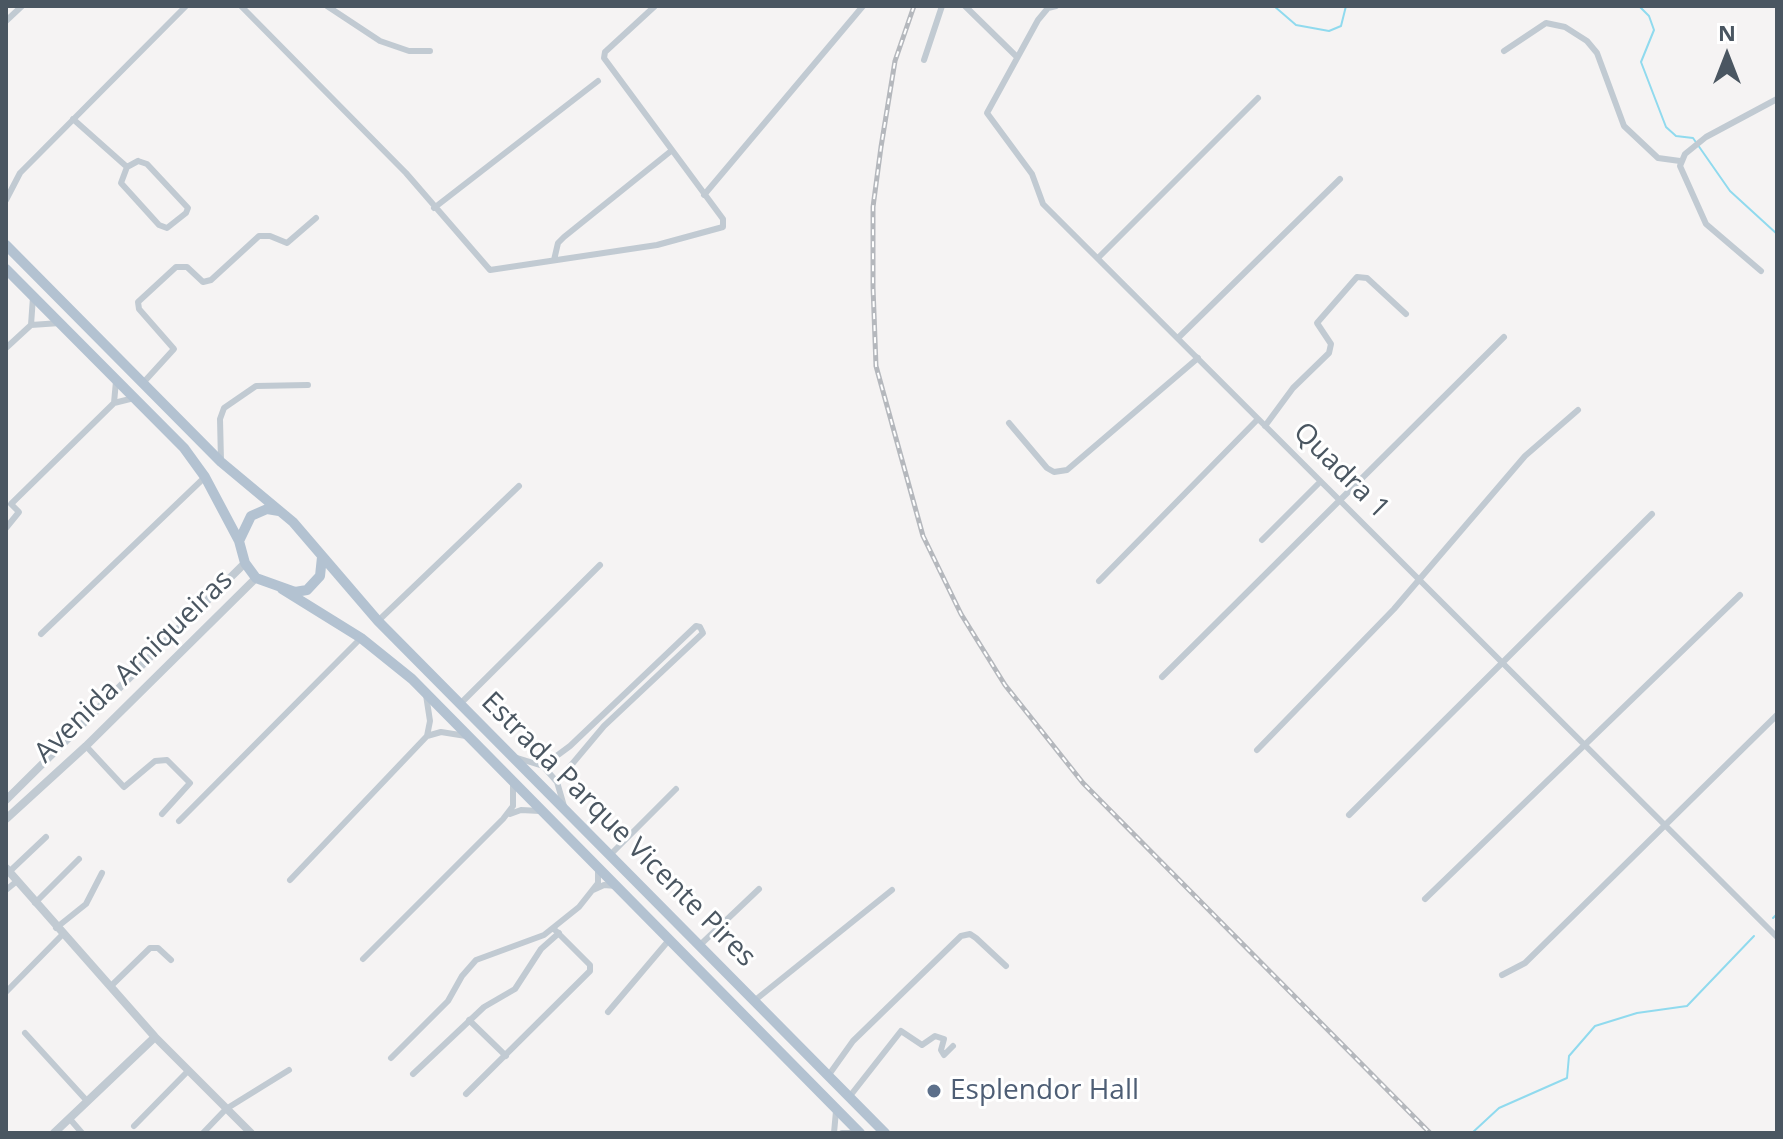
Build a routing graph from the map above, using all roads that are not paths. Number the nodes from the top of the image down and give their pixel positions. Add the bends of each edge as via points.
1 (22, 6) edge
2 (185, 6) edge
3 (241, 6) edge
4 (327, 6) edge
5 (655, 6) edge
6 (863, 6) edge
7 (942, 6) edge
8 (965, 6) edge
9 (1056, 6) edge
10 (6, 21) edge
11 (430, 51) dead end
12 (1504, 51) dead end
13 (1017, 57) junction
14 (924, 60) dead end
15 (598, 81) dead end
16 (1258, 98) dead end
17 (1777, 99) edge
18 (73, 119) junction
19 (671, 151) junction
20 (1680, 161) junction
21 (127, 167) junction
22 (20, 173) junction
23 (1340, 179) dead end
24 (6, 181) edge
25 (704, 195) junction
26 (6, 200) edge
27 (434, 208) junction
28 (316, 218) dead end
29 (6, 245) edge
30 (1098, 258) junction
31 (554, 260) junction
32 (6, 269) edge
33 (1761, 271) dead end
34 (33, 297) junction
35 (1406, 314) dead end
36 (61, 323) junction
37 (31, 325) junction
38 (1504, 337) dead end
39 (1178, 338) junction
40 (6, 348) edge
41 (1198, 358) junction
42 (116, 381) junction
43 (143, 383) junction
44 (308, 385) dead end
45 (135, 398) junction
46 (114, 403) junction
47 (1578, 410) dead end
48 (1258, 419) junction
49 (1009, 423) dead end
50 (1265, 426) junction
51 (221, 462) junction
52 (205, 477) junction
53 (1320, 482) junction
54 (519, 486) dead end
55 (1340, 501) junction
56 (281, 511) junction
57 (1652, 514) dead end
58 (6, 528) edge
59 (1262, 540) dead end
60 (239, 541) junction
61 (322, 555) junction
62 (245, 563) junction
63 (600, 565) dead end
64 (256, 578) junction
65 (1421, 579) junction
66 (1099, 581) dead end
67 (282, 589) junction
68 (1740, 595) dead end
69 (378, 621) junction
70 (41, 634) dead end
71 (361, 638) junction
72 (1503, 664) junction
73 (1162, 677) dead end
74 (639, 680) junction
75 (645, 686) junction
76 (426, 695) junction
77 (460, 704) junction
78 (1777, 715) edge
79 (598, 720) junction
80 (604, 726) junction
81 (427, 736) junction
82 (466, 736) junction
83 (86, 746) junction
84 (570, 746) junction
85 (1584, 748) junction
86 (1257, 750) dead end
87 (579, 753) junction
88 (511, 756) junction
89 (543, 766) junction
90 (557, 782) junction
91 (513, 783) junction
92 (676, 789) dead end
93 (6, 800) edge
94 (564, 809) junction
95 (540, 811) junction
96 (162, 814) dead end
97 (1349, 815) dead end
98 (6, 819) edge
99 (503, 819) junction
100 (179, 821) dead end
101 (1664, 824) junction
102 (46, 837) dead end
103 (610, 855) junction
104 (79, 859) dead end
105 (598, 869) junction
106 (8, 870) edge
107 (102, 873) dead end
108 (290, 880) dead end
109 (17, 881) junction
110 (617, 886) junction
111 (759, 889) dead end
112 (6, 890) edge
113 (593, 890) junction
114 (892, 890) dead end
115 (1425, 899) dead end
116 (35, 903) junction
117 (556, 931) junction
118 (59, 932) junction
119 (1777, 937) edge
120 (669, 940) junction
121 (700, 947) junction
122 (681, 952) junction
123 (363, 959) dead end
124 (171, 960) dead end
125 (696, 966) junction
126 (1006, 966) dead end
127 (1502, 975) dead end
128 (110, 987) junction
129 (6, 992) edge
130 (754, 1001) junction
131 (608, 1012) dead end
132 (469, 1020) junction
133 (25, 1033) dead end
134 (155, 1037) junction
135 (953, 1046) dead end
136 (506, 1056) junction
137 (391, 1058) dead end
138 (289, 1070) dead end
139 (188, 1071) junction
140 (413, 1074) dead end
141 (828, 1076) junction
142 (466, 1094) dead end
143 (850, 1096) junction
144 (87, 1101) junction
145 (836, 1108) junction
146 (226, 1109) junction
147 (69, 1118) junction
148 (134, 1126) dead end
149 (54, 1133) edge
150 (82, 1133) edge
151 (203, 1133) edge
152 (251, 1133) edge
153 (834, 1133) edge
154 (842, 1133) edge
155 (853, 1133) edge
156 (860, 1133) edge
157 (885, 1133) edge

1 - 10 street
2 - 18 street
3 - 27 street
4 - 11 street via 380,41 409,51
5 - 19 street via 603,56
6 - 25 street
7 - 14 street
8 - 13 street
9 - 13 street, Quadra 1 via 1041,16
12 - 20 street via 1546,23 1565,27 1597,53 1624,126 1658,158
13 - 30 street, Quadra 1 via 988,117 1032,174 1043,204
15 - 27 street
16 - 30 street
17 - 20 street via 1701,142
18 - 21 street
18 - 22 street
19 - 25 street
19 - 31 street via 564,237
20 - 33 street via 1681,176 1706,224
21 - 21 street via 138,161 147,164 185,203 186,213 167,228 159,225 121,183
22 - 24 street
22 - 26 street
23 - 39 street
25 - 31 street via 723,219 719,231
27 - 31 street via 486,269
28 - 43 street via 287,243 259,236 211,280 203,282 187,267 176,267 138,302 174,349
29 - 43 main road
30 - 39 street, Quadra 1
32 - 34 main road
34 - 36 main road
34 - 37 street
35 - 50 street via 1367,278 1357,277 1317,323 1331,344 1329,353
36 - 37 street
36 - 42 main road
37 - 40 street
38 - 55 street
39 - 41 street, Quadra 1
41 - 48 street, Quadra 1
41 - 49 street via 1067,470 1047,468
42 - 45 main road
42 - 46 street
43 - 51 main road
44 - 51 street via 256,386 224,408
45 - 46 street
45 - 52 main road
46 - 58 street via 11,504 19,512
47 - 65 street via 1525,456
48 - 50 street, Quadra 1
48 - 66 street
50 - 53 street, Quadra 1
51 - 56 main road
52 - 60 main road
52 - 70 street
53 - 55 street, Quadra 1
53 - 59 street
54 - 69 street
55 - 65 street, Quadra 1
55 - 73 street
56 - 60 main road via 258,511
56 - 61 main road
57 - 72 street
60 - 62 main road
61 - 67 main road via 322,567 307,590
61 - 69 main road, Estrada Parque Vicente Pires
62 - 64 main road
62 - 93 street, Avenida Arniqueiras
63 - 77 street
64 - 67 main road
64 - 83 street, Avenida Arniqueiras
65 - 72 street, Quadra 1
65 - 86 street
67 - 71 main road, Estrada Parque Vicente Pires
68 - 85 street
69 - 77 main road, Estrada Parque Vicente Pires
71 - 76 main road, Estrada Parque Vicente Pires
71 - 100 street
72 - 85 street, Quadra 1
72 - 97 street
74 - 75 street
74 - 75 street via 700,627 703,633
74 - 79 street
75 - 80 street
76 - 81 street
76 - 82 main road, Estrada Parque Vicente Pires
77 - 88 main road, Estrada Parque Vicente Pires
78 - 101 street
79 - 80 street
79 - 84 street
80 - 87 street
81 - 82 street
81 - 108 street
82 - 91 main road, Estrada Parque Vicente Pires
83 - 96 street via 124,787 155,761 167,760 190,783
83 - 98 street, Avenida Arniqueiras
84 - 87 street
84 - 89 street
85 - 101 street, Quadra 1
85 - 115 street
87 - 90 street
88 - 89 street
88 - 94 main road, Estrada Parque Vicente Pires
89 - 90 street
90 - 94 street
91 - 95 main road, Estrada Parque Vicente Pires
91 - 99 street via 513,806
92 - 103 street
94 - 103 main road, Estrada Parque Vicente Pires
95 - 99 street via 521,810
95 - 105 main road, Estrada Parque Vicente Pires
99 - 123 street
101 - 119 street, Quadra 1
101 - 127 street via 1525,963
102 - 106 street
103 - 121 main road, Estrada Parque Vicente Pires
104 - 116 street
105 - 110 main road, Estrada Parque Vicente Pires
105 - 113 street
106 - 109 street
107 - 118 street via 86,904
109 - 112 street
109 - 116 street
110 - 113 street
110 - 120 main road, Estrada Parque Vicente Pires
111 - 121 street
113 - 117 street
114 - 130 street
116 - 118 street
117 - 132 street via 515,989
117 - 136 street via 590,971
117 - 137 street via 476,960 448,1001
118 - 128 street
118 - 129 street
120 - 122 main road, Estrada Parque Vicente Pires
120 - 131 street
121 - 122 main road
121 - 125 main road
121 - 130 main road, Estrada Parque Vicente Pires
122 - 125 main road, Estrada Parque Vicente Pires
124 - 128 street via 150,948
125 - 145 main road, Estrada Parque Vicente Pires
126 - 141 street via 970,934 961,936 853,1041
128 - 134 street
130 - 141 main road, Estrada Parque Vicente Pires
132 - 136 street
132 - 140 street
133 - 144 street
134 - 139 street
134 - 144 street
135 - 143 street via 944,1055 944,1039 935,1036 923,1045 901,1031
136 - 142 street
138 - 146 street
139 - 146 street
139 - 148 street
141 - 143 main road, Estrada Parque Vicente Pires
143 - 157 main road, Estrada Parque Vicente Pires
144 - 147 street
145 - 153 street
145 - 156 main road, Estrada Parque Vicente Pires
146 - 151 street
146 - 152 street
147 - 149 street
147 - 150 street
154 - 155 street

